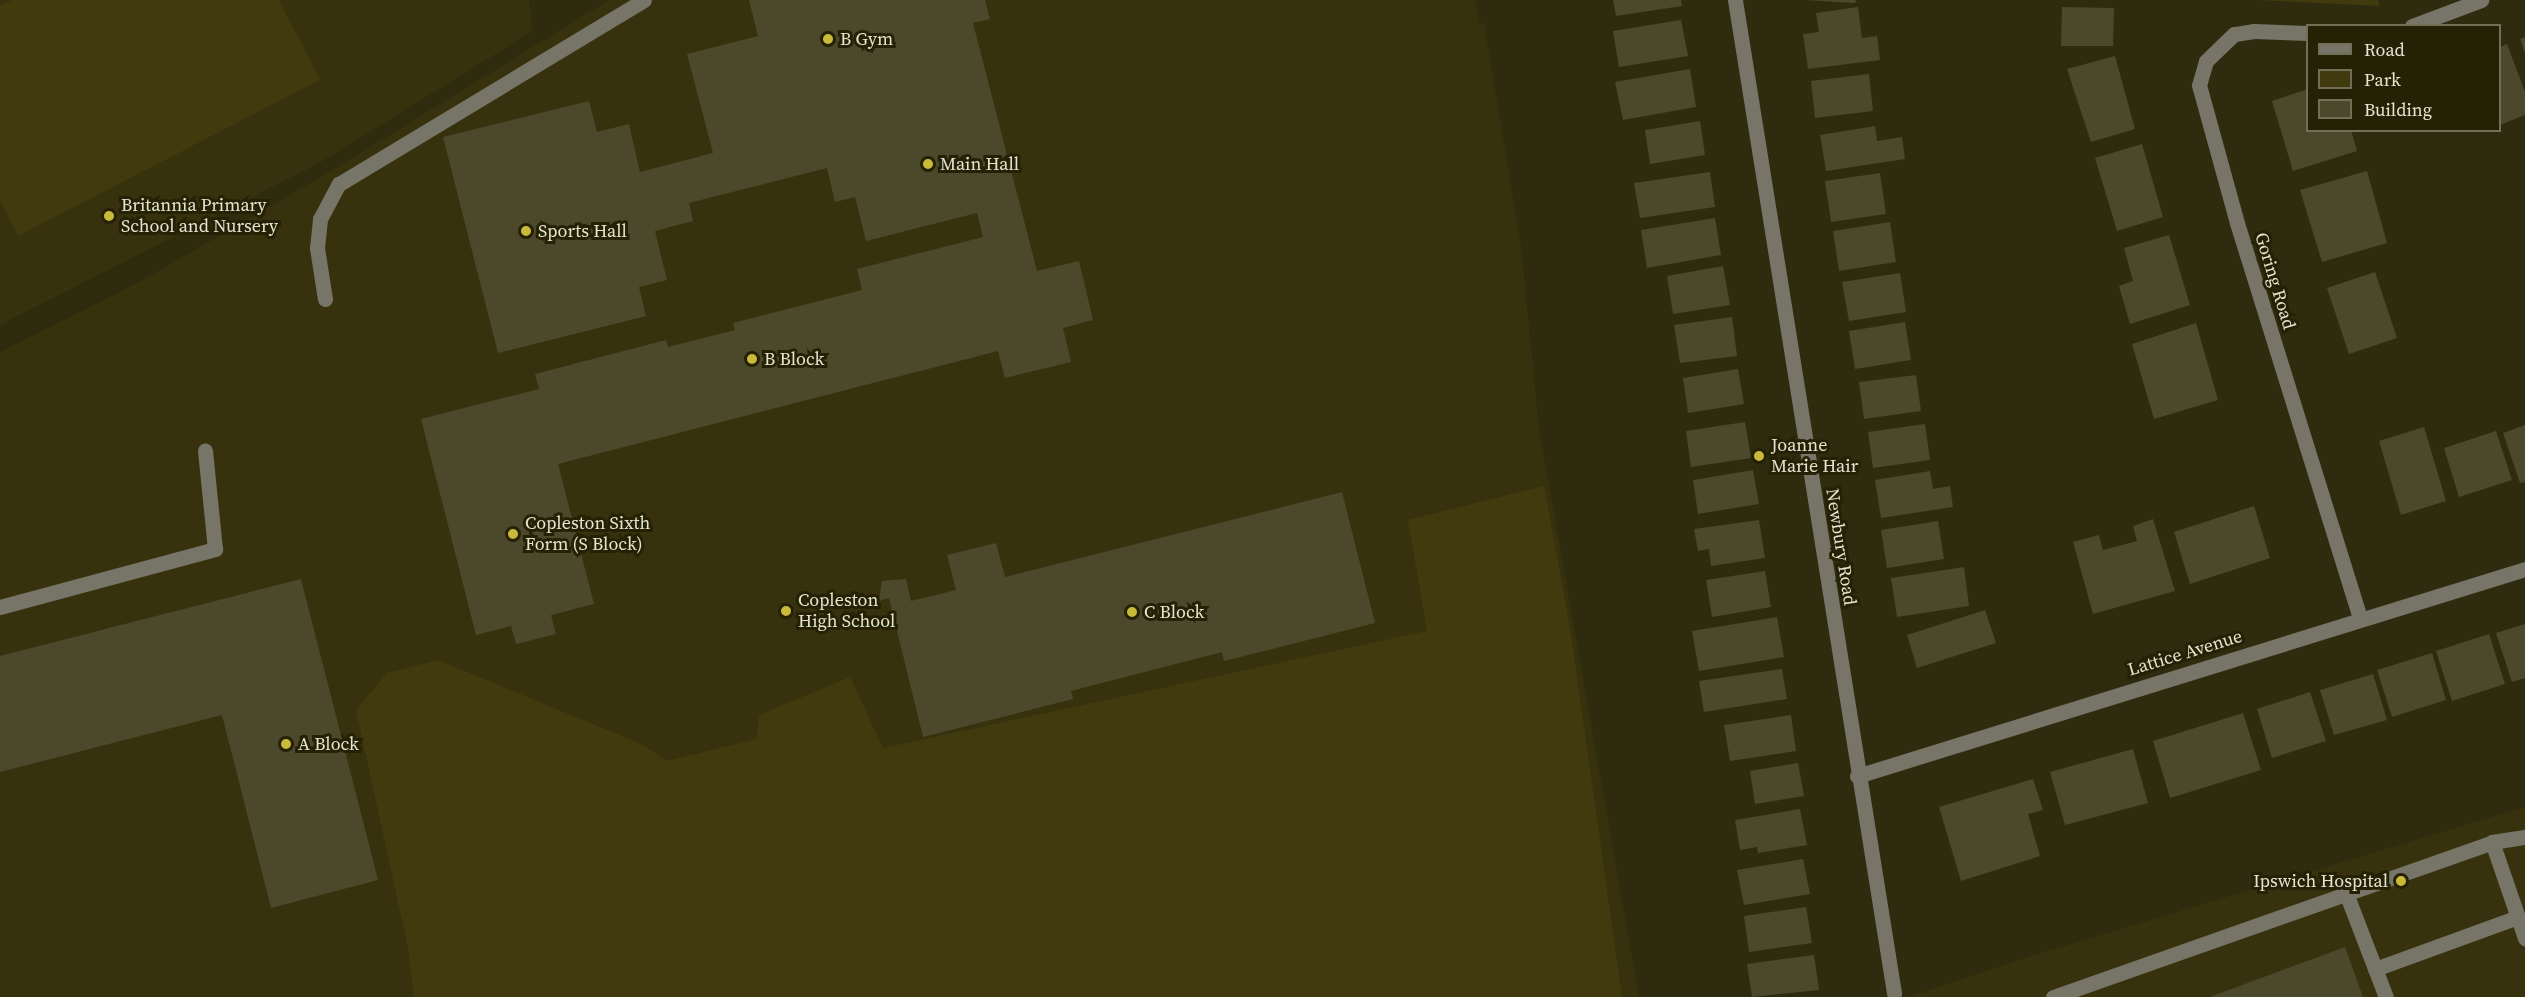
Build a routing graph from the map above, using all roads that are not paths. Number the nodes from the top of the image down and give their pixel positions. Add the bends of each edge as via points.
1 (644, 0) edge
2 (1735, 0) edge
3 (2481, 0) edge
4 (2417, 24) edge
5 (2306, 33) edge
6 (325, 298) dead end
7 (205, 451) dead end
8 (2525, 569) edge
9 (0, 607) edge
10 (2360, 619) junction
11 (1857, 776) junction
12 (2525, 837) edge
13 (2492, 842) junction
14 (2346, 893) junction
15 (2518, 917) junction
16 (2525, 938) edge
17 (2375, 969) junction
18 (1894, 993) dead end
19 (2053, 997) edge
20 (2386, 997) edge

1 - 6 street via 339,184 320,219 317,248
2 - 11 street, Newbury Road
3 - 4 street
5 - 10 street, Goring Road via 2263,30 2234,34 2206,61 2199,85 2237,223
7 - 9 street via 214,549
8 - 10 street, Lattice Avenue
10 - 11 street, Lattice Avenue
11 - 18 street, Newbury Road
12 - 13 street
13 - 14 street
13 - 15 street
14 - 17 street
14 - 19 street
15 - 16 street
15 - 17 street
17 - 20 street

